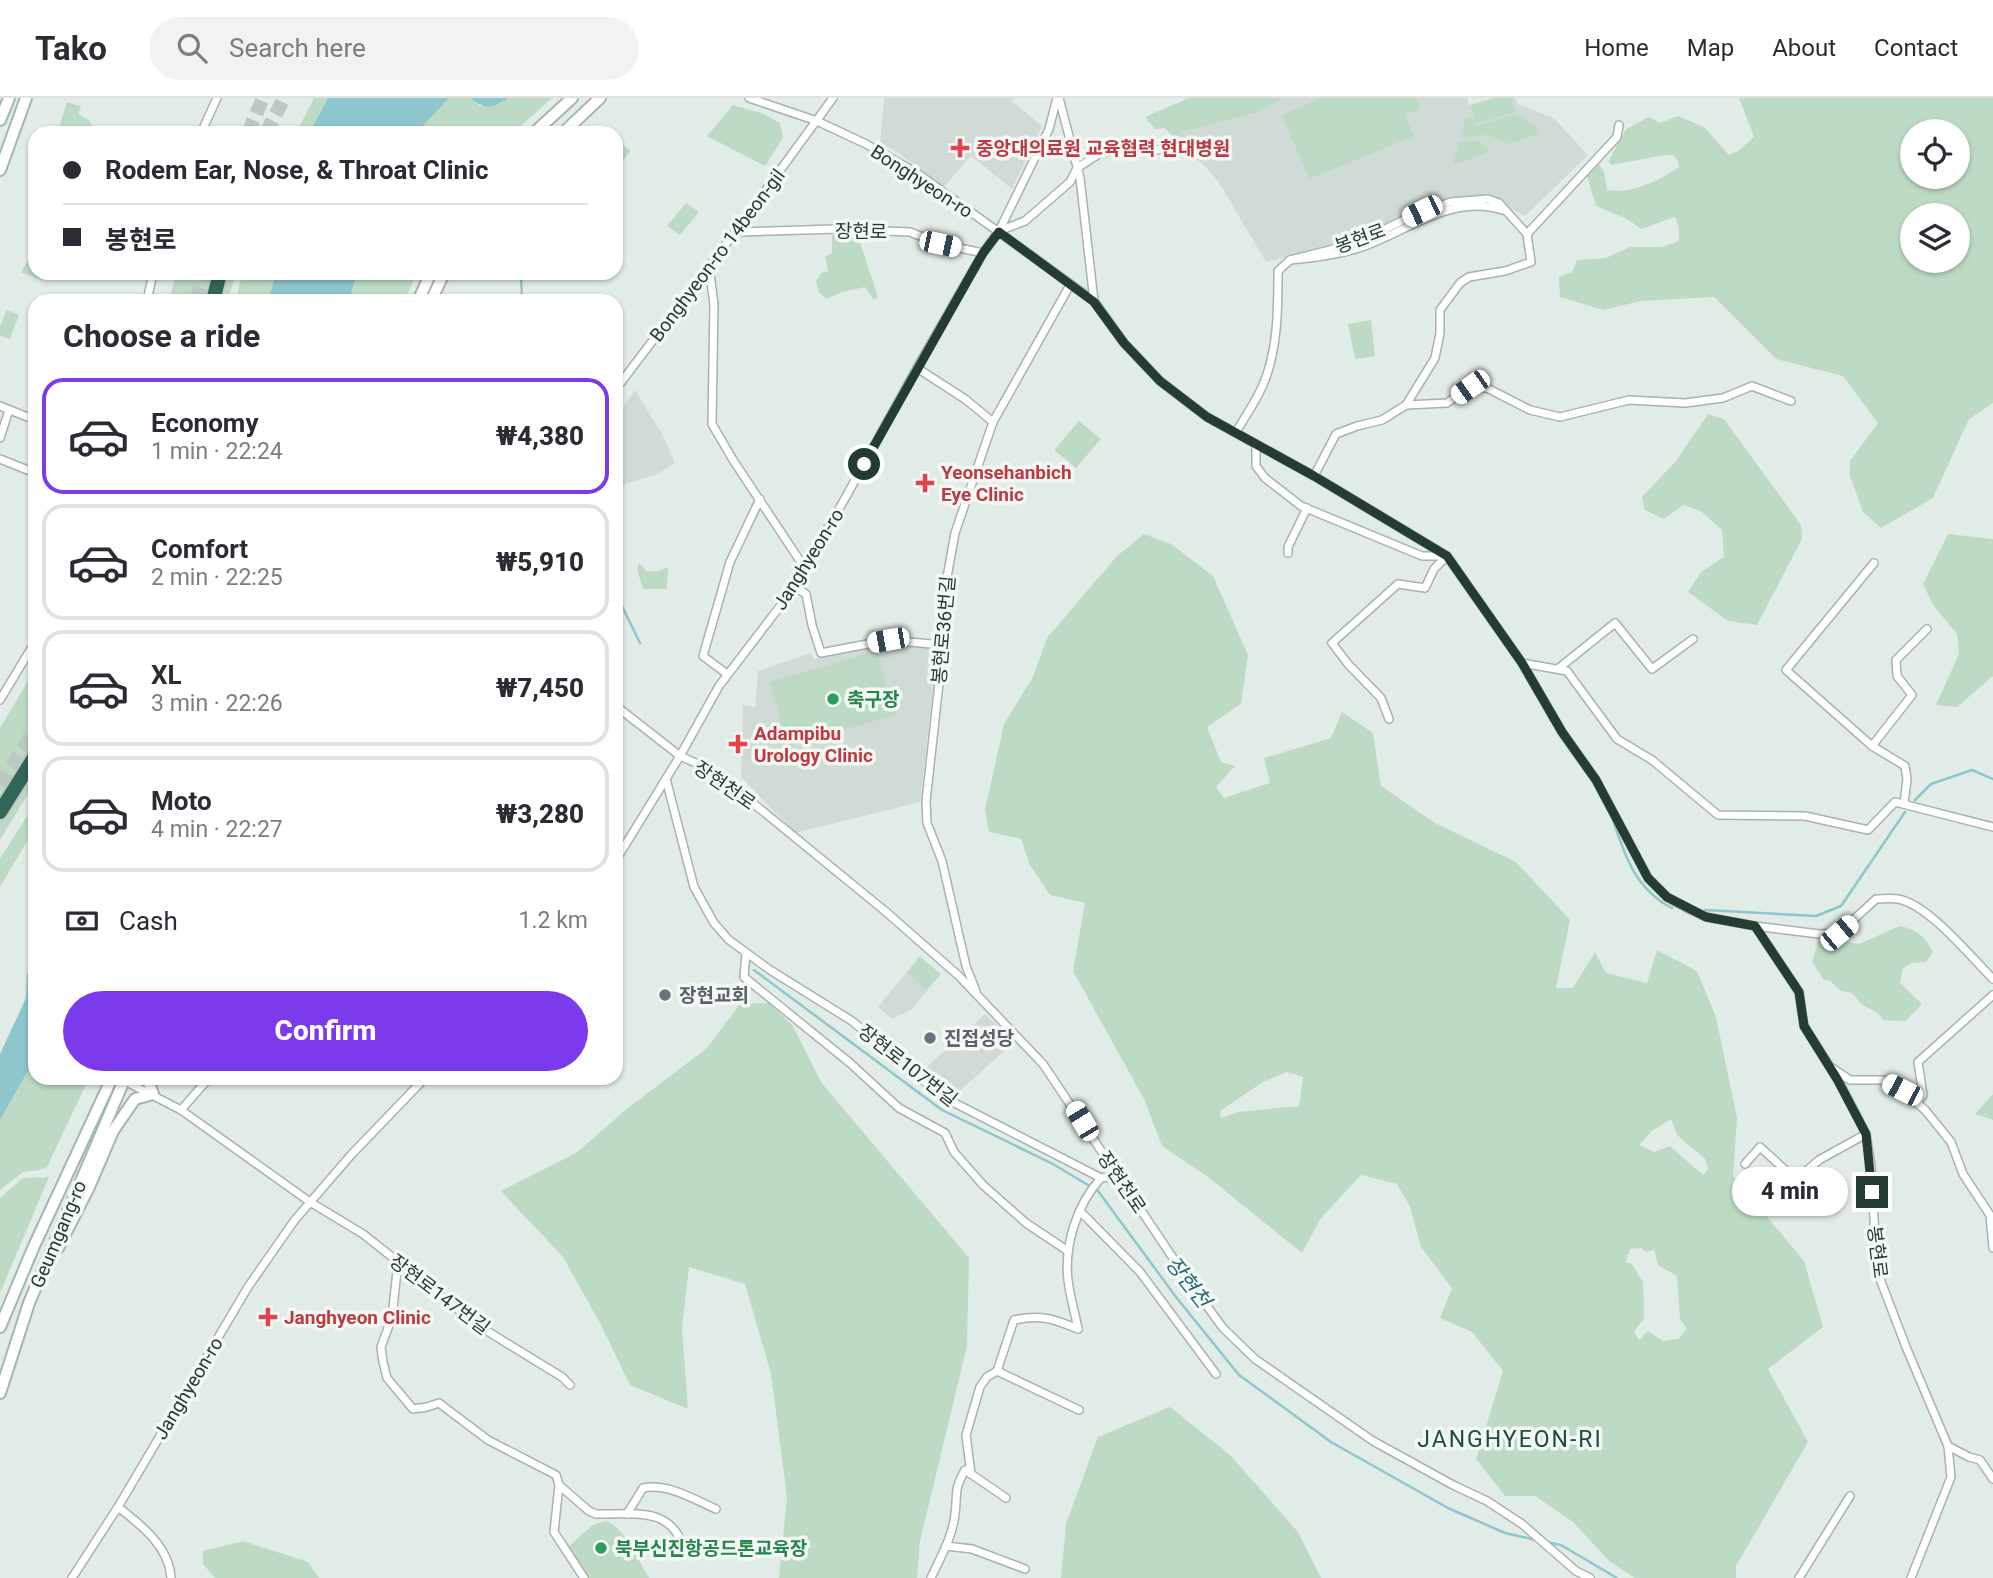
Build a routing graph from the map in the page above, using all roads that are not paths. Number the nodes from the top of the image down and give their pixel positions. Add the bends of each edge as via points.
1 (9, 98) edge
2 (26, 98) edge
3 (217, 98) edge
4 (572, 98) edge
5 (600, 98) edge
6 (749, 98) edge
7 (834, 98) edge
8 (1058, 98) edge
9 (0, 120) edge
10 (817, 121) junction
11 (1619, 125) dead end
12 (204, 126) edge
13 (542, 126) edge
14 (570, 126) edge
15 (1172, 147) dead end
16 (1077, 168) junction
17 (0, 170) edge
18 (735, 232) junction
19 (999, 232) junction
20 (1527, 234) junction
21 (983, 253) junction
22 (709, 267) junction
23 (1070, 285) junction
24 (1094, 302) junction
25 (917, 368) junction
26 (623, 380) edge
27 (1791, 401) dead end
28 (1406, 405) junction
29 (0, 406) edge
30 (9, 410) junction
31 (28, 417) edge
32 (993, 422) junction
33 (1236, 432) junction
34 (0, 438) edge
35 (1256, 443) junction
36 (0, 459) edge
37 (28, 470) edge
38 (1314, 476) junction
39 (760, 499) junction
40 (1307, 508) junction
41 (1288, 553) dead end
42 (1447, 556) junction
43 (1874, 563) dead end
44 (804, 567) junction
45 (793, 586) junction
46 (1927, 629) dead end
47 (1693, 639) dead end
48 (942, 645) junction
49 (28, 653) edge
50 (1522, 663) junction
51 (1559, 668) junction
52 (727, 674) junction
53 (0, 699) edge
54 (623, 711) edge
55 (1389, 719) dead end
56 (1872, 746) junction
57 (680, 755) junction
58 (28, 767) edge
59 (666, 779) junction
60 (1903, 804) junction
61 (0, 812) edge
62 (1993, 827) edge
63 (623, 849) edge
64 (1755, 926) junction
65 (746, 953) junction
66 (967, 969) junction
67 (959, 976) junction
68 (1993, 979) edge
69 (978, 994) junction
70 (1993, 995) edge
71 (1828, 1065) junction
72 (117, 1085) edge
73 (118, 1085) edge
74 (133, 1085) edge
75 (150, 1085) edge
76 (203, 1085) edge
77 (418, 1085) edge
78 (153, 1094) junction
79 (1917, 1103) junction
80 (181, 1110) junction
81 (1866, 1134) junction
82 (1745, 1164) dead end
83 (1116, 1176) junction
84 (1099, 1180) junction
85 (310, 1202) junction
86 (1080, 1211) junction
87 (1993, 1248) edge
88 (1069, 1251) junction
89 (398, 1262) junction
90 (29, 1303) junction
91 (0, 1327) edge
92 (997, 1371) junction
93 (1216, 1374) dead end
94 (569, 1385) dead end
95 (0, 1393) edge
96 (1079, 1410) dead end
97 (1948, 1446) junction
98 (971, 1474) junction
99 (1993, 1479) edge
100 (559, 1485) junction
101 (1850, 1496) dead end
102 (1006, 1499) dead end
103 (118, 1507) junction
104 (716, 1509) dead end
105 (628, 1514) junction
106 (946, 1546) junction
107 (684, 1549) dead end
108 (1025, 1569) dead end
109 (72, 1578) edge
110 (171, 1578) edge
111 (584, 1578) edge
112 (931, 1578) edge
113 (1590, 1578) edge
114 (1799, 1578) edge
115 (1911, 1578) edge

1 - 9 main road
2 - 17 main road
3 - 12 street
4 - 13 main road
5 - 14 main road
6 - 10 street, Bonghyeon-ro
7 - 10 street, Bonghyeon-ro 14beon-gil
8 - 16 street
8 - 19 street, Janghyeon-ro via 1049,129
10 - 18 street, Bonghyeon-ro 14beon-gil
10 - 19 street, Bonghyeon-ro via 917,173
11 - 20 street via 1617,136
15 - 16 street via 1102,152
16 - 19 street via 1070,182 1025,220
16 - 24 street
18 - 21 street, 장현로 via 910,232
18 - 22 street, Bonghyeon-ro 14beon-gil
19 - 21 street, Janghyeon-ro
19 - 23 street, Bonghyeon-ro
20 - 28 street, 봉현로 via 1531,262 1469,277 1440,310 1435,358
20 - 33 street, 봉현로 via 1499,203 1451,202 1357,243 1290,260 1278,271 1274,347 1263,384
21 - 25 street, Janghyeon-ro
22 - 26 street, Bonghyeon-ro 14beon-gil
22 - 39 street via 714,304 712,424
23 - 24 street, Bonghyeon-ro
23 - 32 street, 봉현로36번길
24 - 33 street, Bonghyeon-ro via 1160,381 1207,417
25 - 32 street
25 - 44 street, Janghyeon-ro
27 - 28 street via 1752,386 1723,398 1685,403 1629,400 1560,417 1530,410 1487,388 1470,387 1447,403
28 - 38 street via 1382,420 1336,434
29 - 30 street
30 - 31 street
30 - 34 street
32 - 48 street, 봉현로36번길 via 949,562
33 - 35 street, Bonghyeon-ro
35 - 38 street, Bonghyeon-ro
35 - 40 street via 1256,466 1265,478
36 - 37 street
38 - 42 street, Bonghyeon-ro
39 - 44 street
39 - 52 street via 730,562 703,656
40 - 41 street
40 - 42 street via 1422,556
42 - 50 street, Bonghyeon-ro
42 - 55 street via 1425,588 1398,584 1332,643 1381,698
43 - 56 street via 1786,670
44 - 45 street, Janghyeon-ro
45 - 48 street via 806,594 821,653 888,640
45 - 52 street, Janghyeon-ro
46 - 56 street via 1896,660 1897,676 1912,695
47 - 51 street via 1652,669 1615,623
48 - 66 street, 봉현로36번길 via 927,823 942,861
49 - 53 street
50 - 51 street
50 - 64 street via 1596,780 1648,878 1667,897 1706,917
51 - 60 street via 1567,671 1618,740 1652,760 1718,815 1805,816 1868,830 1895,802
52 - 57 street, Janghyeon-ro
54 - 57 street, 장현천로
56 - 60 street via 1905,766
57 - 59 street, Janghyeon-ro
57 - 67 street, 장현천로 via 732,786
58 - 61 highway
59 - 63 street, Janghyeon-ro
59 - 65 street, 장현로107번길 via 694,887 714,923
60 - 62 street
64 - 68 street via 1839,933 1876,899 1899,899 1937,921
64 - 71 street, 봉현로 via 1799,992 1804,1026
65 - 84 street, 장현로107번길 via 852,1021 943,1097
65 - 88 street, 장현로107번길 via 744,977 900,1108 946,1133 954,1152 983,1185 1026,1223
66 - 67 street
66 - 69 street, 봉현로36번길
67 - 69 street, 장현천로
69 - 83 street, 장현천로 via 1043,1064
70 - 79 street via 1918,1062 1923,1095
71 - 79 street via 1850,1080 1883,1080
71 - 81 street, 봉현로
72 - 91 main road, Geumgang-ro via 38,1235
73 - 90 main road, Geumgang-ro
74 - 78 street
75 - 78 main road
76 - 80 street
77 - 85 street, Janghyeon-ro
78 - 80 street
78 - 90 main road via 135,1098 113,1131
79 - 87 street via 1951,1143 1963,1174 1990,1215
80 - 85 street
81 - 82 street via 1819,1160 1796,1180 1760,1147
81 - 97 street, 봉현로 via 1877,1271
83 - 84 street
83 - 113 street, 장현천로 via 1223,1328 1255,1359 1373,1441 1487,1501
84 - 86 street
85 - 89 street, 장현로147번길
85 - 103 street, Janghyeon-ro via 248,1287
86 - 88 street
86 - 93 street via 1140,1272
88 - 92 street via 1068,1279 1078,1329 1051,1318 1014,1320
89 - 94 street, 장현로147번길 via 479,1326
89 - 100 street via 392,1317 381,1347 387,1378 413,1409 439,1403 488,1440 556,1475
90 - 95 main road, Geumgang-ro
92 - 96 street
92 - 98 street via 980,1387 966,1434
97 - 99 street via 1980,1460
97 - 115 street, 봉현로 via 1951,1478
98 - 102 street
98 - 106 street via 965,1470 955,1488 956,1514
100 - 105 street via 596,1514
100 - 111 street via 554,1532
101 - 114 street
103 - 109 street, Janghyeon-ro
103 - 110 street via 151,1533 170,1567
104 - 105 street via 655,1485 643,1488
105 - 107 street via 671,1523
106 - 108 street via 972,1549
106 - 112 street

